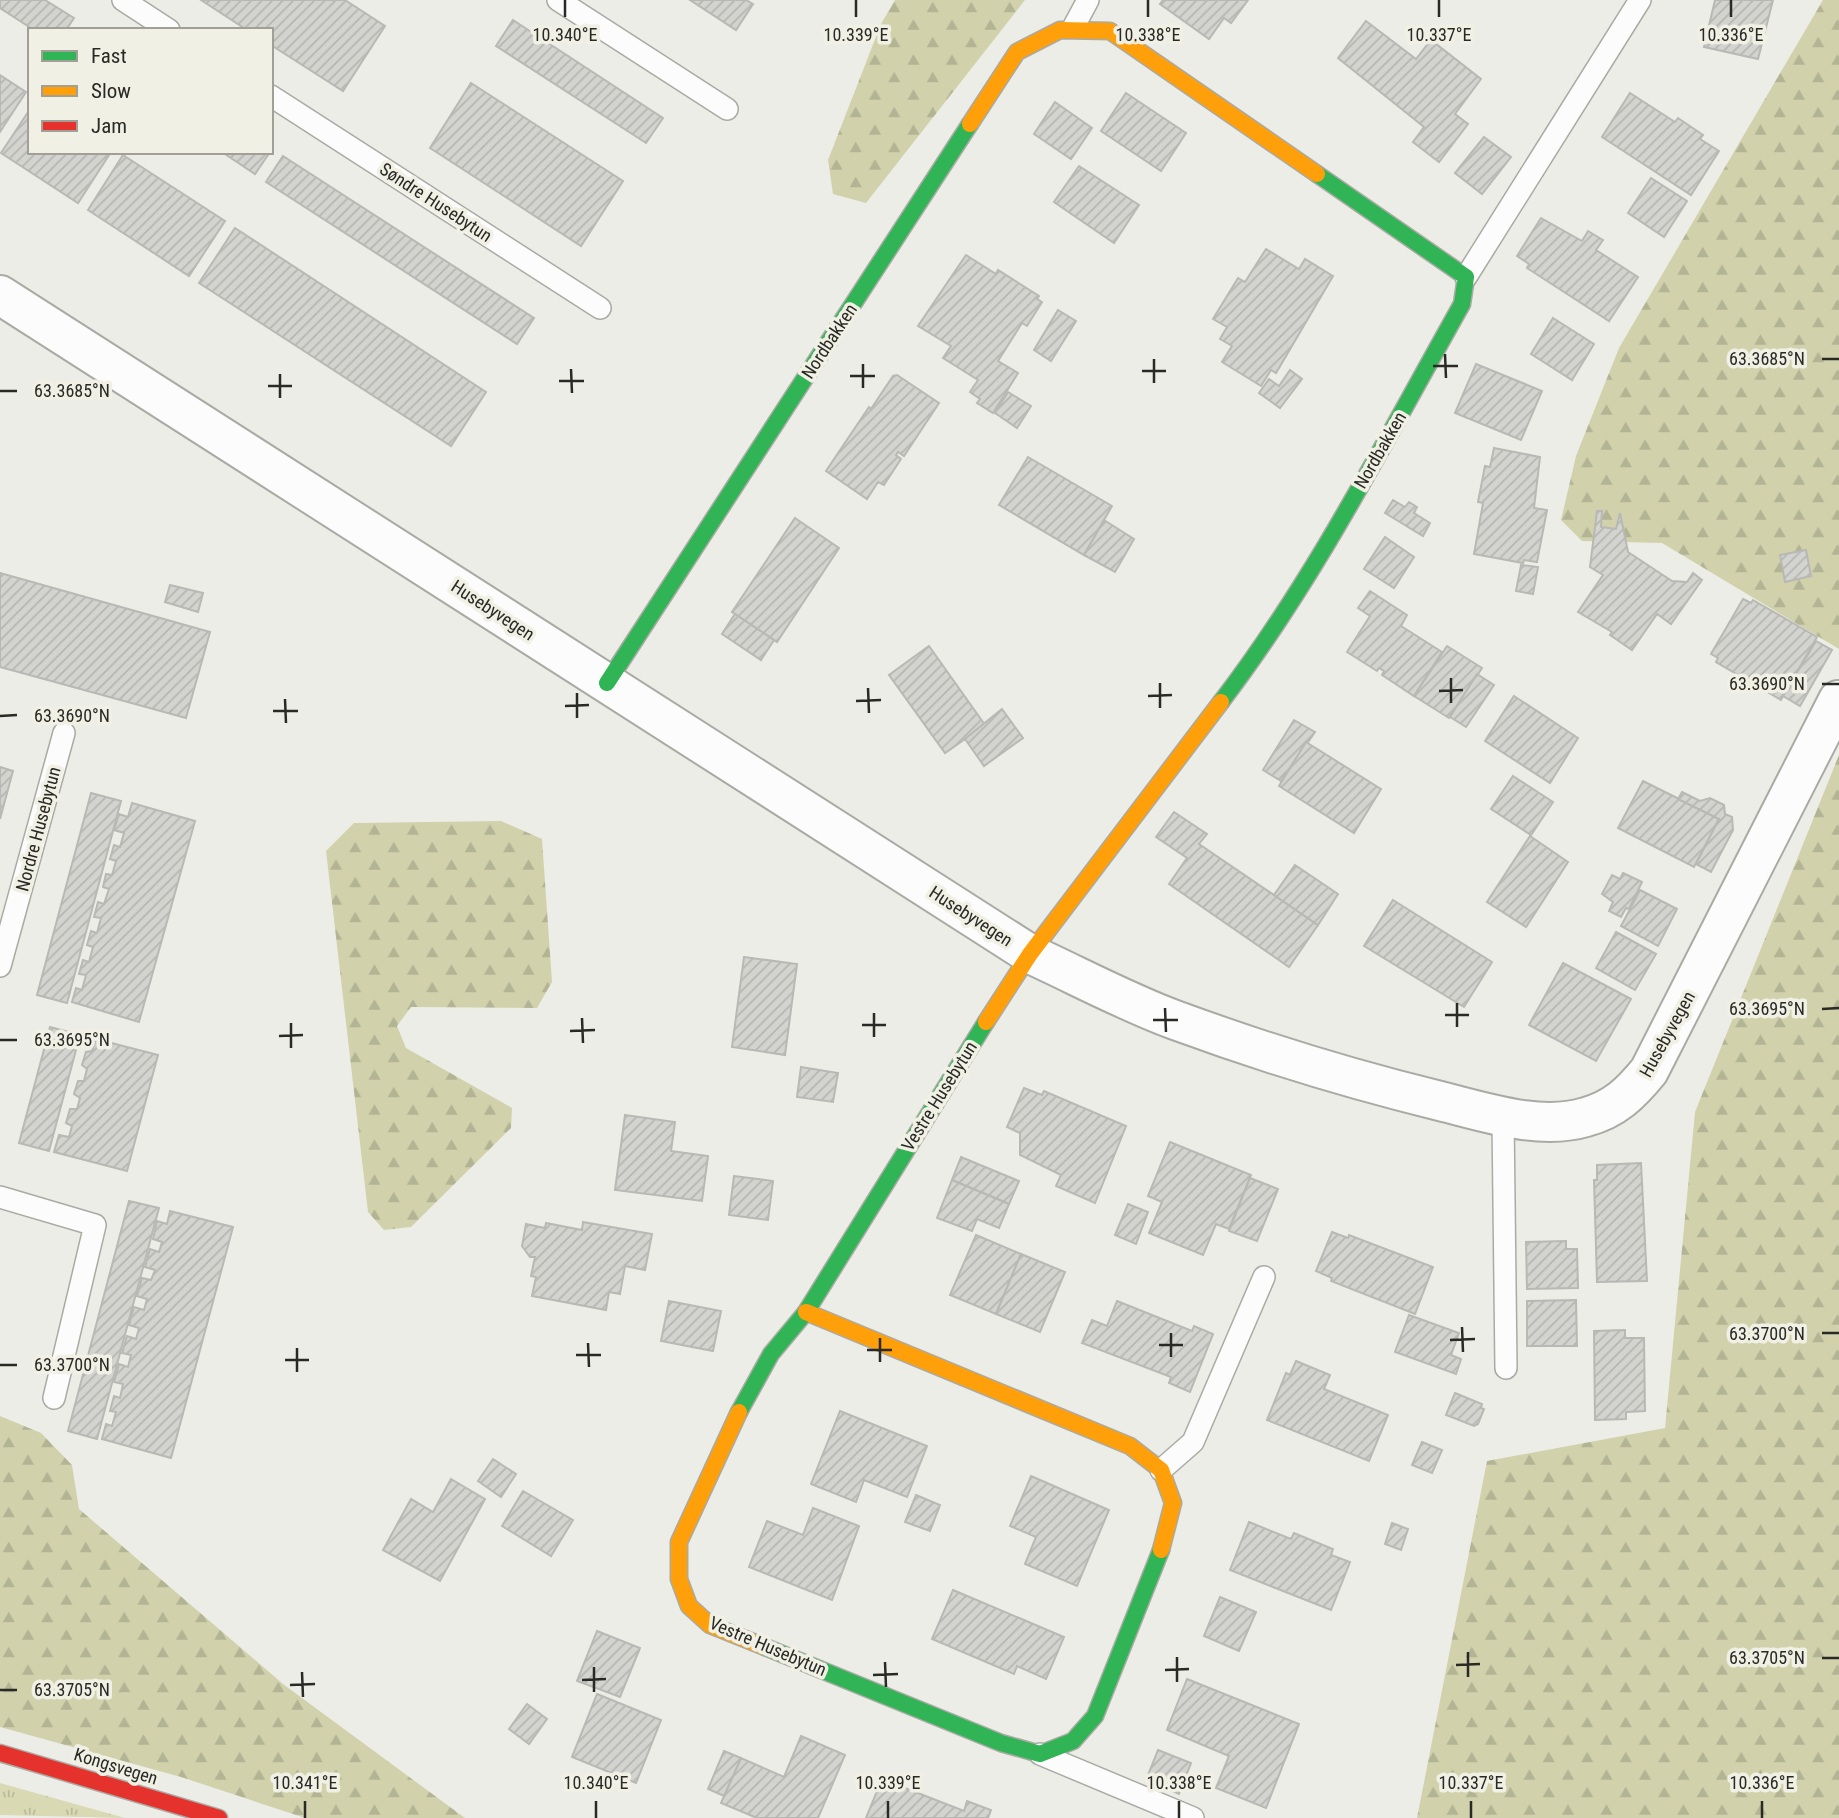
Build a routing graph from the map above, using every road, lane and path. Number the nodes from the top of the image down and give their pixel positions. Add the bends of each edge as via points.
1 (123, 0) edge
2 (558, 0) edge
3 (1088, 0) edge
4 (1640, 0) edge
5 (1074, 26) junction
6 (166, 28) edge
7 (273, 97) edge
8 (727, 109) dead end
9 (1466, 277) junction
10 (0, 295) edge
11 (600, 309) dead end
12 (607, 683) junction
13 (1838, 700) edge
14 (64, 733) dead end
15 (1030, 954) junction
16 (0, 966) edge
17 (1503, 1117) junction
18 (0, 1197) edge
19 (1264, 1277) dead end
20 (806, 1312) junction
21 (1506, 1367) dead end
22 (54, 1398) dead end
23 (1160, 1470) junction
24 (0, 1753) edge
25 (1040, 1754) junction
26 (219, 1818) edge
27 (1193, 1818) edge

1 - 6 lane
2 - 8 lane
3 - 5 lane
4 - 9 lane, Nordbakken
5 - 9 street, Nordbakken via 1110,31
5 - 12 street, Nordbakken via 1047,32 1017,52
7 - 11 lane, Søndre Husebytun
9 - 15 street, Nordbakken via 1462,304 1323,550 1256,656
10 - 12 street, Husebyvegen
12 - 15 street, Husebyvegen
13 - 17 street, Husebyvegen via 1649,1072 1627,1097 1584,1118
14 - 16 lane, Nordre Husebytun
15 - 17 street, Husebyvegen via 1173,1019 1347,1079
15 - 20 street, Vestre Husebytun
17 - 21 lane
18 - 22 lane via 94,1225
19 - 23 lane via 1193,1443
20 - 23 street via 1130,1446
20 - 25 street, Vestre Husebytun via 771,1354 706,1476 679,1542 678,1579 689,1606 710,1625 1001,1743
23 - 25 street via 1173,1503 1167,1536 1095,1716 1073,1741
24 - 26 street, Kongsvegen
25 - 27 lane, Vestre Husebytun

